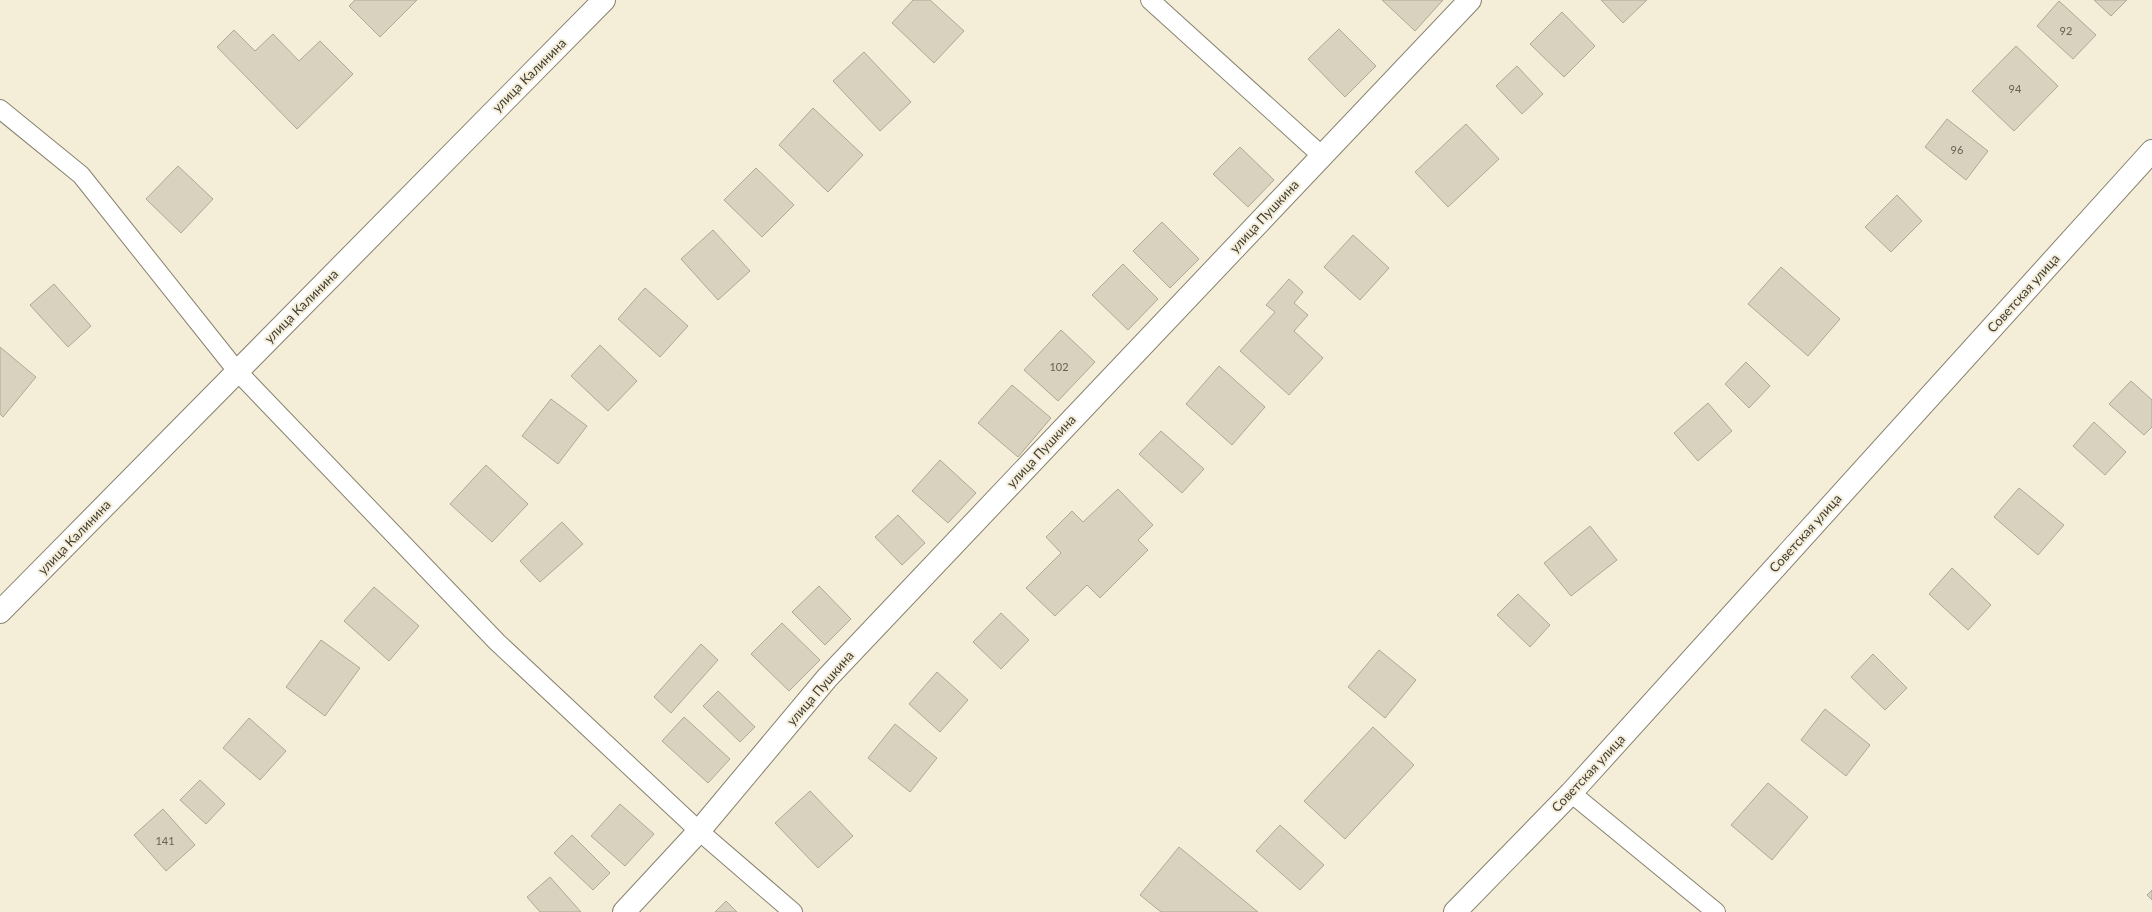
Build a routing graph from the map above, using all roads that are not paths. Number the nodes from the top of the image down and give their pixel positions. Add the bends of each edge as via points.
1 (604, 0) edge
2 (1150, 0) edge
3 (1470, 0) edge
4 (0, 109) edge
5 (2152, 150) edge
6 (1322, 155) junction
7 (237, 371) junction
8 (0, 612) edge
9 (1571, 793) junction
10 (698, 831) junction
11 (624, 912) edge
12 (793, 912) edge
13 (1455, 912) edge
14 (1716, 912) edge

1 - 7 street, улица Калинина
2 - 6 lane
3 - 6 street, улица Пушкина
4 - 7 lane via 81,175
5 - 9 street, Советская улица
6 - 10 street, улица Пушкина via 827,678
7 - 8 street, улица Калинина
7 - 10 lane via 497,642
9 - 13 street, Советская улица
9 - 14 lane
10 - 11 street, улица Пушкина
10 - 12 lane

